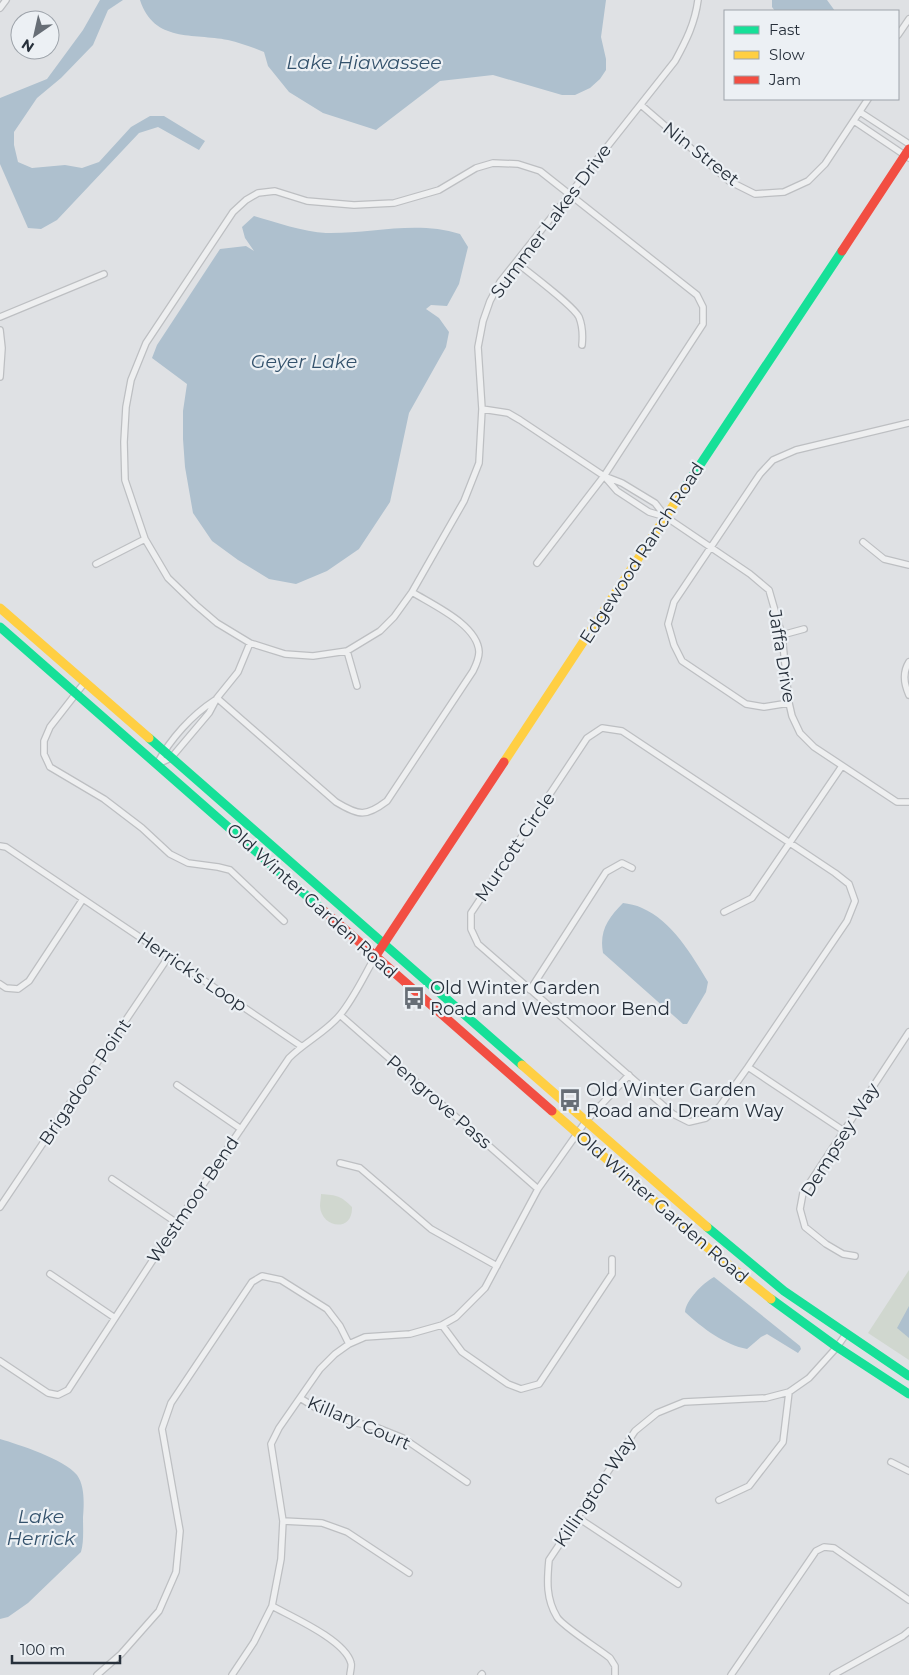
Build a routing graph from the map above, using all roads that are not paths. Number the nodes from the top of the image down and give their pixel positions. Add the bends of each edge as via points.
1 (6, 0) edge
2 (698, 0) edge
3 (0, 8) edge
4 (909, 19) edge
5 (899, 34) edge
6 (867, 100) edge
7 (640, 105) junction
8 (860, 112) junction
9 (854, 121) junction
10 (909, 144) edge
11 (908, 154) edge
12 (570, 193) junction
13 (516, 262) junction
14 (104, 274) dead end
15 (0, 317) edge
16 (0, 330) edge
17 (582, 345) dead end
18 (0, 376) edge
19 (482, 409) junction
20 (909, 423) edge
21 (604, 476) junction
22 (666, 517) junction
23 (145, 539) junction
24 (863, 542) dead end
25 (710, 548) junction
26 (537, 563) dead end
27 (96, 564) dead end
28 (909, 565) edge
29 (412, 592) junction
30 (0, 608) edge
31 (0, 627) edge
32 (804, 629) dead end
33 (782, 635) junction
34 (250, 643) junction
35 (347, 651) junction
36 (909, 662) edge
37 (85, 682) junction
38 (357, 686) dead end
39 (76, 693) junction
40 (909, 696) edge
41 (217, 698) junction
42 (789, 703) junction
43 (164, 752) junction
44 (171, 758) junction
45 (158, 764) junction
46 (842, 766) junction
47 (909, 802) edge
48 (790, 843) junction
49 (0, 846) edge
50 (632, 868) dead end
51 (83, 899) junction
52 (724, 912) dead end
53 (284, 921) dead end
54 (383, 945) junction
55 (169, 956) junction
56 (375, 957) junction
57 (0, 984) edge
58 (530, 990) junction
59 (340, 1015) junction
60 (909, 1032) edge
61 (301, 1046) junction
62 (748, 1067) junction
63 (629, 1075) junction
64 (177, 1085) dead end
65 (586, 1122) junction
66 (241, 1129) junction
67 (844, 1131) junction
68 (577, 1133) junction
69 (340, 1163) dead end
70 (112, 1179) dead end
71 (538, 1189) junction
72 (0, 1207) edge
73 (177, 1223) junction
74 (855, 1256) dead end
75 (612, 1260) dead end
76 (496, 1266) junction
77 (50, 1274) dead end
78 (115, 1318) junction
79 (442, 1325) junction
80 (846, 1334) junction
81 (349, 1344) junction
82 (837, 1347) junction
83 (0, 1361) edge
84 (909, 1376) edge
85 (789, 1392) junction
86 (909, 1394) edge
87 (300, 1398) junction
88 (891, 1462) dead end
89 (909, 1471) edge
90 (467, 1482) dead end
91 (719, 1500) dead end
92 (577, 1518) junction
93 (283, 1521) junction
94 (409, 1573) dead end
95 (678, 1584) dead end
96 (909, 1600) edge
97 (272, 1606) junction
98 (909, 1631) edge
99 (97, 1675) edge
100 (232, 1675) edge
101 (350, 1675) edge
102 (615, 1675) edge
103 (731, 1675) edge
104 (833, 1675) edge

1 - 3 street
2 - 7 street, Summer Lakes Drive via 696,18 676,61
4 - 5 street
6 - 8 street
7 - 9 street, Nin Street via 729,181 755,194 784,192 808,181 826,164
7 - 12 street, Summer Lakes Drive
8 - 9 street
8 - 10 street
9 - 11 street
11 - 22 main road, Edgewood Ranch Road
12 - 13 street, Summer Lakes Drive
12 - 21 street, Summer Lakes Drive via 697,295 703,308 703,324
12 - 23 street, Summer Lakes Drive via 540,171 518,164 493,164 476,168 439,190 394,203 307,201 276,191 258,193 246,200 233,212 146,343 131,380 126,407 125,480
13 - 17 street via 578,316 583,330
13 - 19 street, Summer Lakes Drive via 497,288 483,320 478,347
14 - 15 street
16 - 18 street
19 - 21 street via 508,413
19 - 29 street, Summer Lakes Drive via 479,462 464,501
20 - 25 street via 796,450 773,460
21 - 22 street via 655,503
21 - 22 street via 617,491 649,512
21 - 26 street, Summer Lakes Drive
22 - 25 street, Jaffa Drive
22 - 54 main road, Edgewood Ranch Road
23 - 27 street
23 - 34 street, Summer Lakes Drive via 168,578 217,623
24 - 28 street via 884,559
25 - 33 street, Jaffa Drive via 769,590
25 - 42 street via 674,602 668,624 682,661 746,704 764,707
29 - 35 street, Summer Lakes Drive via 394,618 380,631
29 - 41 street via 466,626 475,638 478,659 474,671 387,801 373,812 353,813 336,802
30 - 37 main road, Old Winter Garden Road
31 - 39 main road, Old Winter Garden Road
32 - 33 street
33 - 42 street, Jaffa Drive
34 - 35 street, Summer Lakes Drive via 285,654 312,656
34 - 41 street via 238,672
35 - 38 street
36 - 40 street via 905,668 904,684
37 - 39 street
37 - 43 main road, Old Winter Garden Road
39 - 45 main road, Old Winter Garden Road
39 - 53 street via 50,727 44,741 44,754 50,767 104,799 170,854 188,863 230,870
41 - 43 street via 200,710
41 - 44 street
42 - 46 street, Jaffa Drive via 800,733
43 - 44 main road, Old Winter Garden Road
43 - 45 street
44 - 45 street
44 - 54 main road, Old Winter Garden Road
45 - 56 main road, Old Winter Garden Road
46 - 47 street, Jaffa Drive via 897,802
46 - 48 street
48 - 52 street via 752,898
48 - 58 street, Murcott Circle via 622,731 602,728 587,738 471,913 471,929 478,944
48 - 62 street, Murcott Circle via 849,884 855,902 847,920
49 - 51 street, Herrick's Loop
50 - 58 street via 622,863 606,872
51 - 55 street, Herrick's Loop
51 - 57 street via 29,981 18,989
54 - 56 main road, Edgewood Ranch Road
54 - 65 main road, Old Winter Garden Road
55 - 61 street, Herrick's Loop
55 - 72 street, Brigadoon Point
56 - 59 street, Westmoor Bend
56 - 68 main road, Old Winter Garden Road
58 - 63 street, Murcott Circle
59 - 61 street, Westmoor Bend via 323,1032
59 - 71 street, Pengrove Pass
60 - 67 street, Dempsey Way
61 - 66 street, Westmoor Bend via 289,1058
62 - 63 street, Murcott Circle via 720,1106 706,1118 689,1122 673,1114
62 - 67 street
63 - 65 street
64 - 66 street
65 - 68 street
65 - 80 main road, Old Winter Garden Road via 784,1291
66 - 73 street, Westmoor Bend
67 - 74 street, Dempsey Way via 804,1193 800,1208 805,1227 843,1254
68 - 71 street
68 - 82 main road, Old Winter Garden Road via 722,1260
69 - 76 street via 360,1168 431,1229
70 - 73 street
71 - 76 street
73 - 78 street, Westmoor Bend
75 - 79 street via 612,1274 539,1384 521,1389 508,1384 462,1352
76 - 79 street via 485,1288 456,1317
77 - 78 street
78 - 83 street, Westmoor Bend via 68,1390 58,1395 48,1394
79 - 81 street via 410,1334 366,1337
80 - 82 street, Killington Way
80 - 84 main road, Old Winter Garden Road
81 - 87 street via 320,1369
81 - 99 street via 327,1309 281,1280 262,1276 252,1282 171,1403 162,1429 180,1532 176,1572 159,1611 121,1654
82 - 85 street, Killington Way via 809,1378
82 - 86 main road, Old Winter Garden Road
85 - 91 street via 783,1442 749,1486
85 - 92 street, Killington Way via 766,1398 684,1402 657,1413 635,1430
87 - 90 street, Killary Court via 321,1411 403,1438
87 - 93 street via 271,1444
88 - 89 street
92 - 95 street
92 - 102 street, Killington Way via 549,1560 549,1598 558,1619 610,1658 615,1666
93 - 94 street via 322,1523 347,1532
93 - 97 street via 281,1559
96 - 103 street via 834,1548 816,1551
97 - 100 street
97 - 101 street via 317,1630 341,1648 351,1664
98 - 104 street

